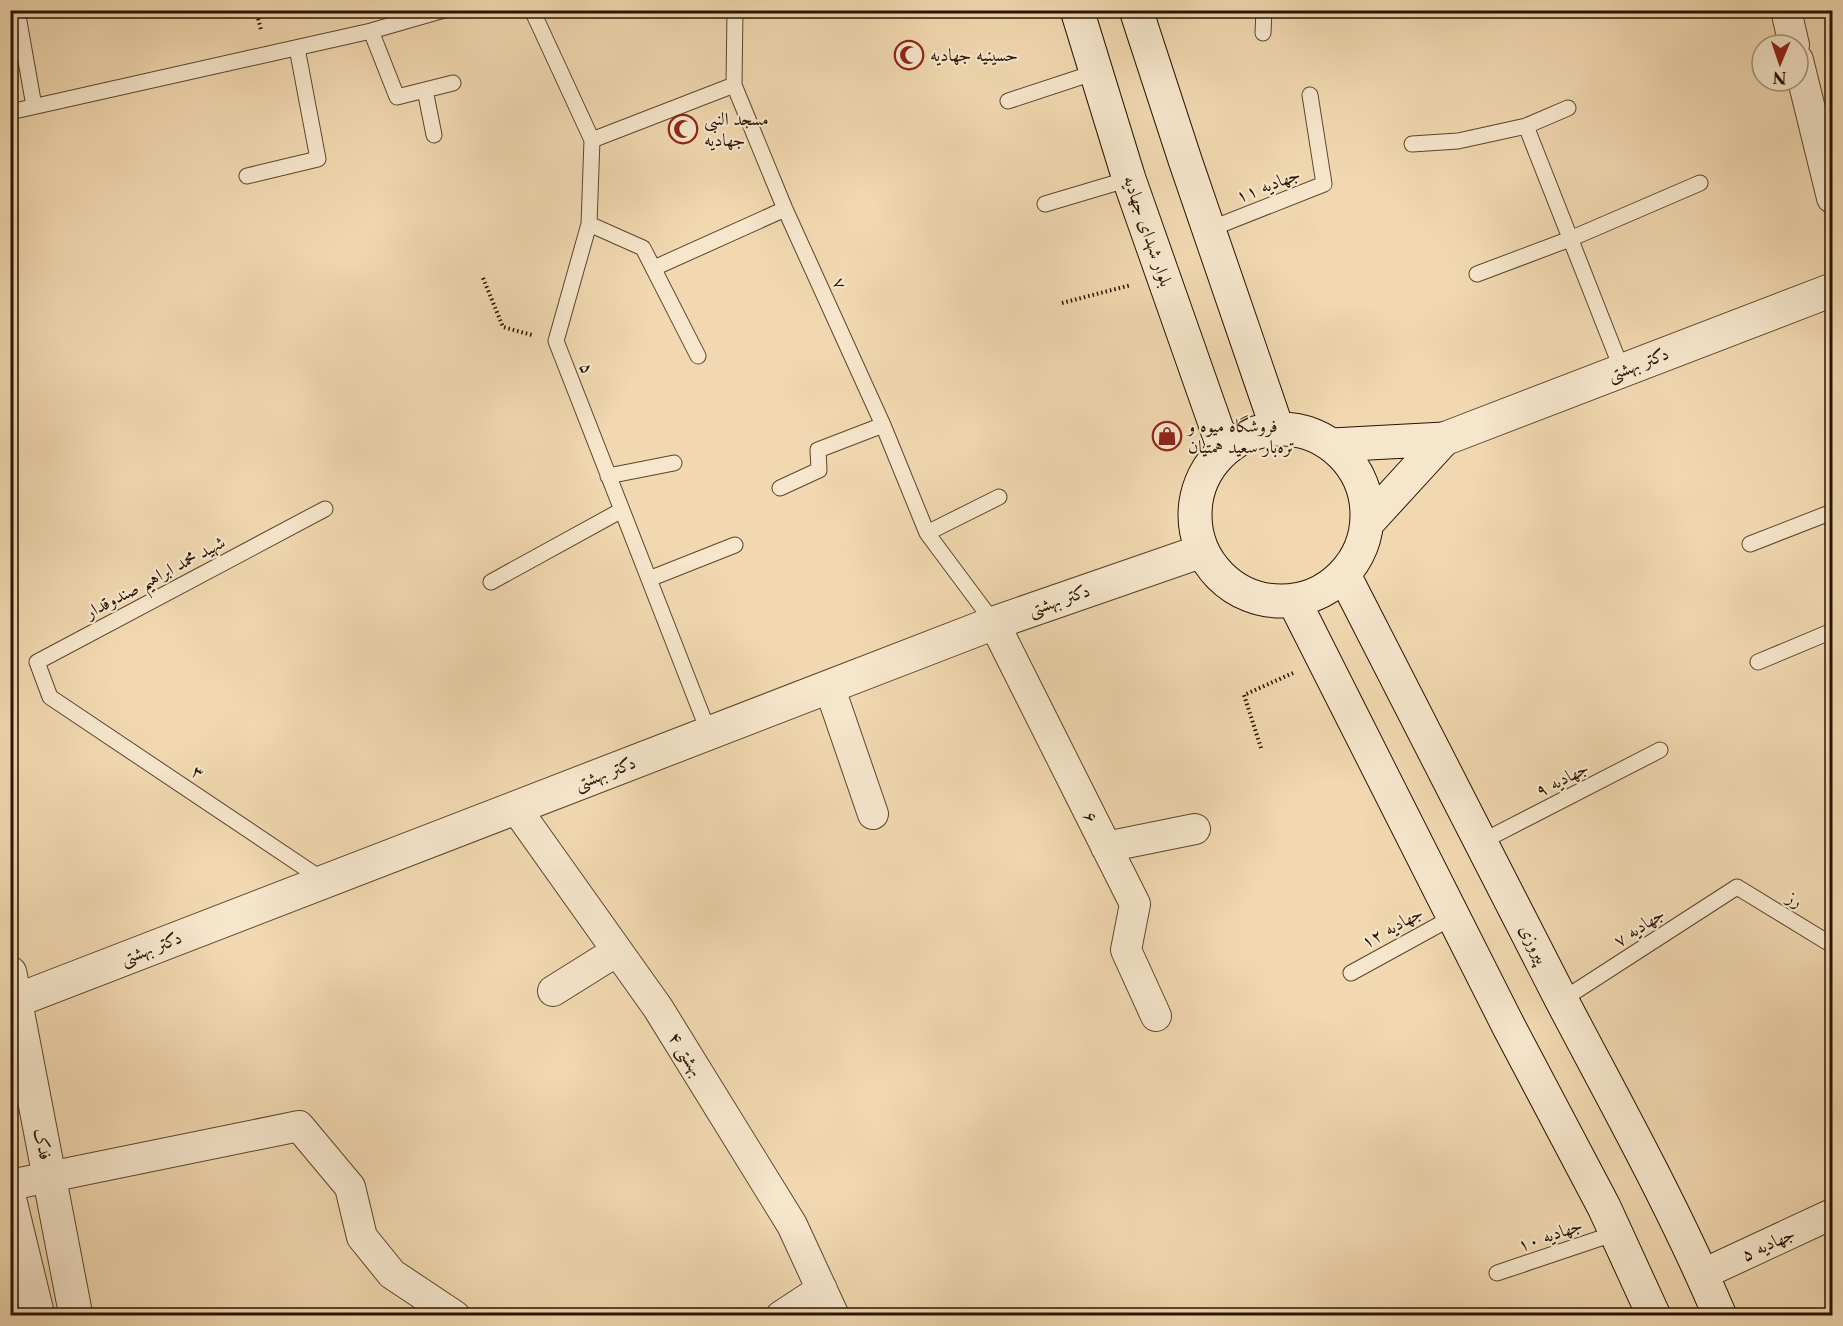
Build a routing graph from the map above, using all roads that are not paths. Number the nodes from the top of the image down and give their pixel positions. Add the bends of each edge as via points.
1 (17, 10) edge
2 (444, 10) edge
3 (532, 10) edge
4 (735, 10) edge
5 (1077, 10) edge
6 (1136, 10) edge
7 (1264, 10) edge
8 (1786, 10) edge
9 (370, 31) junction
10 (1263, 33) dead end
11 (1791, 33) edge
12 (297, 48) junction
13 (1096, 72) junction
14 (453, 82) dead end
15 (734, 85) junction
16 (425, 90) junction
17 (1806, 93) edge
18 (1310, 95) dead end
19 (1008, 101) dead end
20 (34, 106) junction
21 (1568, 108) dead end
22 (10, 112) edge
23 (1526, 126) junction
24 (435, 135) dead end
25 (592, 140) junction
26 (1412, 144) dead end
27 (247, 176) dead end
28 (1129, 180) junction
29 (1700, 183) dead end
30 (1833, 198) edge
31 (1045, 204) dead end
32 (785, 209) junction
33 (589, 224) junction
34 (1210, 229) junction
35 (1570, 239) junction
36 (654, 268) junction
37 (1477, 274) dead end
38 (1833, 290) edge
39 (698, 356) dead end
40 (1622, 370) junction
41 (883, 425) junction
42 (1277, 428) junction
43 (1443, 439) junction
44 (1332, 445) junction
45 (1224, 449) junction
46 (674, 463) dead end
47 (608, 476) junction
48 (780, 488) dead end
49 (999, 497) dead end
50 (325, 509) dead end
51 (622, 510) junction
52 (1833, 512) edge
53 (1368, 522) junction
54 (927, 532) junction
55 (1750, 544) dead end
56 (735, 545) dead end
57 (1202, 551) junction
58 (1344, 575) junction
59 (649, 579) junction
60 (491, 582) dead end
61 (1294, 601) junction
62 (994, 623) junction
63 (1833, 631) edge
64 (1758, 662) dead end
65 (829, 686) junction
66 (50, 697) joint
67 (709, 733) junction
68 (1660, 750) dead end
69 (515, 807) junction
70 (873, 814) dead end
71 (1195, 829) dead end
72 (1481, 842) junction
73 (1106, 847) junction
74 (324, 880) junction
75 (1737, 887) joint
76 (1453, 916) junction
77 (1833, 945) edge
78 (617, 951) junction
79 (1351, 972) dead end
80 (10, 973) edge
81 (553, 991) dead end
82 (1562, 1000) junction
83 (10, 1003) edge
84 (1156, 1016) dead end
85 (10, 1185) edge
86 (10, 1201) edge
87 (1833, 1214) edge
88 (1616, 1233) junction
89 (1497, 1273) dead end
90 (1703, 1274) junction
91 (828, 1302) edge
92 (38, 1316) edge
93 (76, 1316) edge
94 (455, 1316) edge
95 (781, 1316) edge
96 (1654, 1316) edge
97 (1720, 1316) edge

1 - 20 lane
2 - 9 lane
3 - 25 lane
4 - 15 lane
5 - 13 main road, بلوار شهدای جهادیه
6 - 34 main road
7 - 10 lane
8 - 11 street
9 - 12 lane
9 - 16 lane via 397,97
12 - 20 lane
12 - 27 lane via 318,159
13 - 19 lane
13 - 28 main road, بلوار شهدای جهادیه
14 - 16 lane
15 - 25 lane
15 - 32 lane, ۷
16 - 24 lane
17 - 30 street
18 - 34 lane, جهادیه ۱۱ via 1324,184
20 - 22 lane
21 - 23 lane
23 - 26 lane via 1458,141
23 - 35 lane
25 - 33 lane
28 - 31 lane
28 - 45 main road, بلوار شهدای جهادیه
29 - 35 lane
32 - 36 lane
32 - 41 lane, ۷
33 - 36 lane via 643,248
33 - 47 lane, ۵ via 556,341
34 - 42 main road
35 - 37 lane
35 - 40 lane
36 - 39 lane
38 - 40 main road, دکتر بهشتی
40 - 43 main road, دکتر بهشتی
41 - 48 lane via 818,450 819,470
41 - 54 lane, ۷
42 - 44 main road via 1306,432
42 - 45 main road via 1249,434
43 - 44 main road
43 - 53 main road
44 - 53 main road via 1353,466 1365,493
45 - 57 main road via 1206,470 1196,496 1194,524
46 - 47 lane
47 - 51 lane, ۵
49 - 54 lane
50 - 66 lane, شهید محمد ابراهیم صندوقدار via 37,662
51 - 59 lane, ۵
51 - 60 lane
52 - 55 lane
53 - 58 main road via 1361,550
54 - 62 lane, ۷
56 - 59 lane
57 - 61 main road via 1217,574 1239,591 1266,601
57 - 62 main road, دکتر بهشتی
58 - 61 main road via 1321,592
58 - 72 main road, پیروزی
59 - 67 lane, ۵
61 - 76 main road
62 - 65 main road, دکتر بهشتی
62 - 73 street, ۶
63 - 64 lane
65 - 67 main road, دکتر بهشتی
65 - 70 street
66 - 74 lane, ۳
67 - 69 main road, دکتر بهشتی
68 - 72 lane, جهادیه ۹
69 - 74 main road, دکتر بهشتی
69 - 78 street, بهشتی ۴
71 - 73 street
72 - 82 main road, پیروزی
73 - 84 street, ۶ via 1135,904 1126,950
74 - 83 main road, دکتر بهشتی
75 - 77 lane, رز
75 - 82 lane, جهادیه ۷
76 - 79 lane, جهادیه ۱۲
76 - 88 main road
78 - 81 street
78 - 91 street, بهشتی ۴ via 658,1008 792,1225
80 - 93 main road, فدک
82 - 90 main road, پیروزی
85 - 94 street via 299,1125 350,1187 362,1237 392,1274
86 - 92 main road
87 - 90 street, جهادیه ۵
88 - 89 lane, جهادیه ۱۰
88 - 96 main road
90 - 97 main road, پیروزی
91 - 95 street

